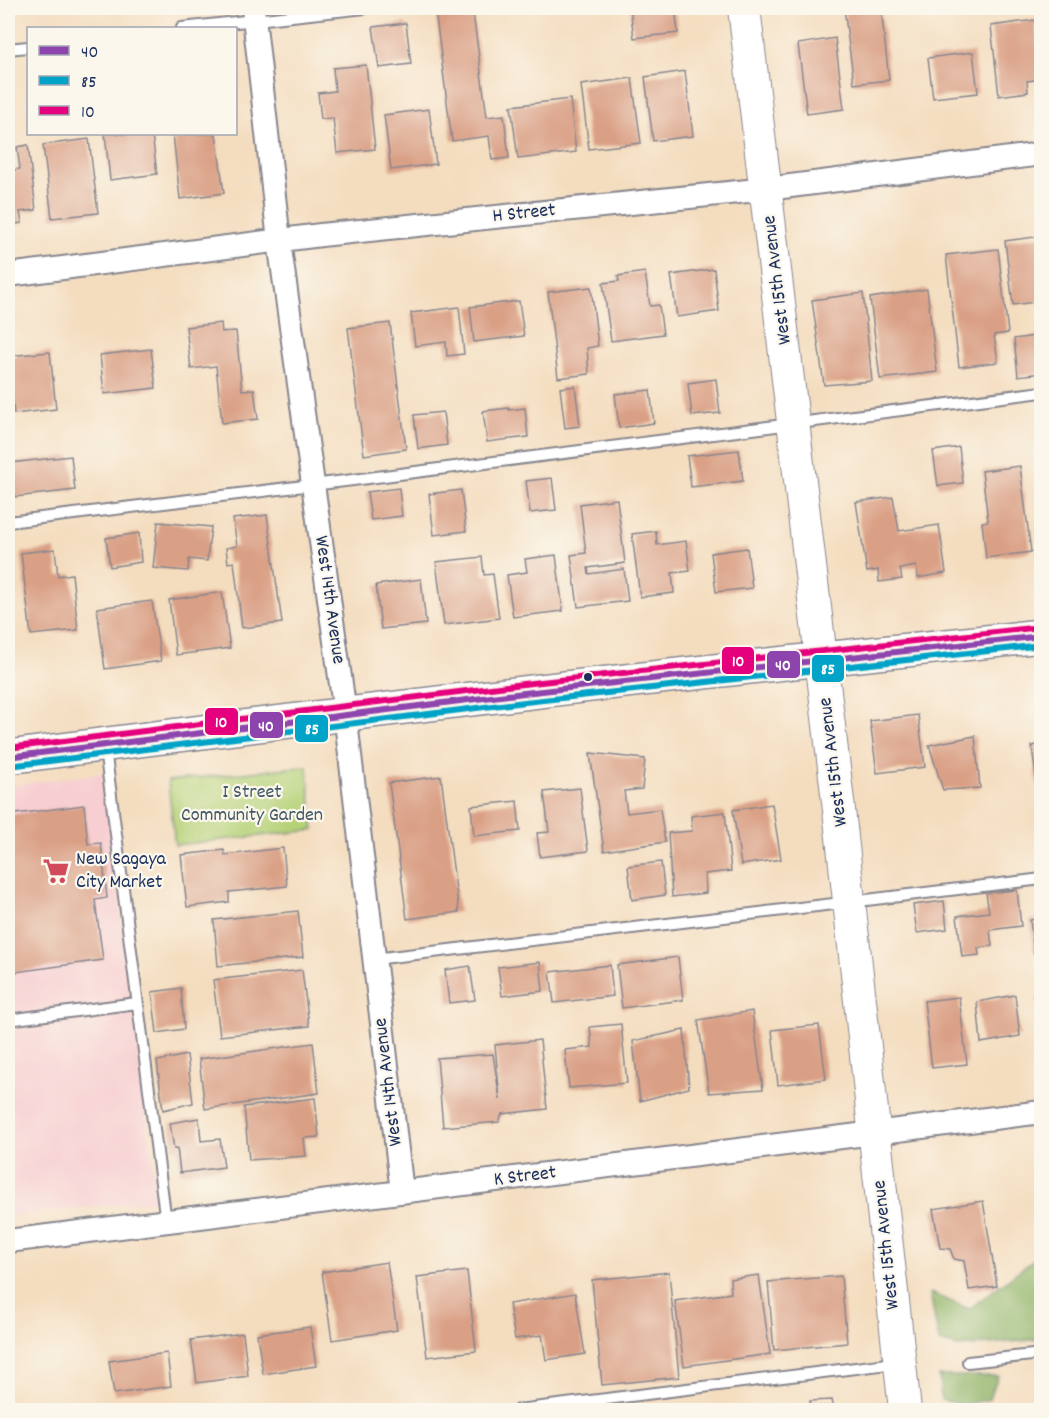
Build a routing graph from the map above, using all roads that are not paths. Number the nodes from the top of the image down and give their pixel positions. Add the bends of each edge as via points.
1 (365, 8) edge
2 (744, 8) edge
3 (254, 14) edge
4 (187, 27) edge
5 (27, 47) edge
6 (8, 50) edge
7 (1041, 154) edge
8 (767, 189) junction
9 (279, 241) junction
10 (8, 275) edge
11 (1041, 392) edge
12 (795, 425) junction
13 (313, 485) junction
14 (8, 522) edge
15 (1041, 636) edge
16 (822, 658) junction
17 (345, 714) junction
18 (104, 745) junction
19 (8, 758) edge
20 (1041, 879) edge
21 (850, 903) junction
22 (374, 959) junction
23 (137, 1003) junction
24 (8, 1020) edge
25 (1041, 1112) edge
26 (876, 1135) junction
27 (402, 1192) junction
28 (166, 1222) junction
29 (8, 1241) edge
30 (1041, 1354) edge
31 (968, 1362) dead end
32 (900, 1363) junction
33 (518, 1410) edge
34 (905, 1410) edge

1 - 3 lane
2 - 8 main road, West 15th Avenue
3 - 4 lane
3 - 9 street, West 14th Avenue
5 - 6 lane
7 - 8 street, H Street
8 - 9 street, H Street
8 - 12 main road, West 15th Avenue
9 - 10 street, H Street
9 - 13 street, West 14th Avenue
11 - 12 lane
12 - 13 lane
12 - 16 main road, West 15th Avenue
13 - 14 lane
13 - 17 street, West 14th Avenue
15 - 16 main road
16 - 17 main road
16 - 21 main road, West 15th Avenue
17 - 18 main road
17 - 22 street, West 14th Avenue
18 - 19 main road
18 - 23 lane
20 - 21 lane
21 - 22 lane
21 - 26 main road, West 15th Avenue
22 - 27 street, West 14th Avenue
23 - 24 lane
23 - 28 lane
25 - 26 street, K Street
26 - 27 street, K Street
26 - 32 main road, West 15th Avenue
27 - 28 street, K Street
28 - 29 street, K Street
30 - 31 lane
32 - 33 lane
32 - 34 main road, West 15th Avenue

